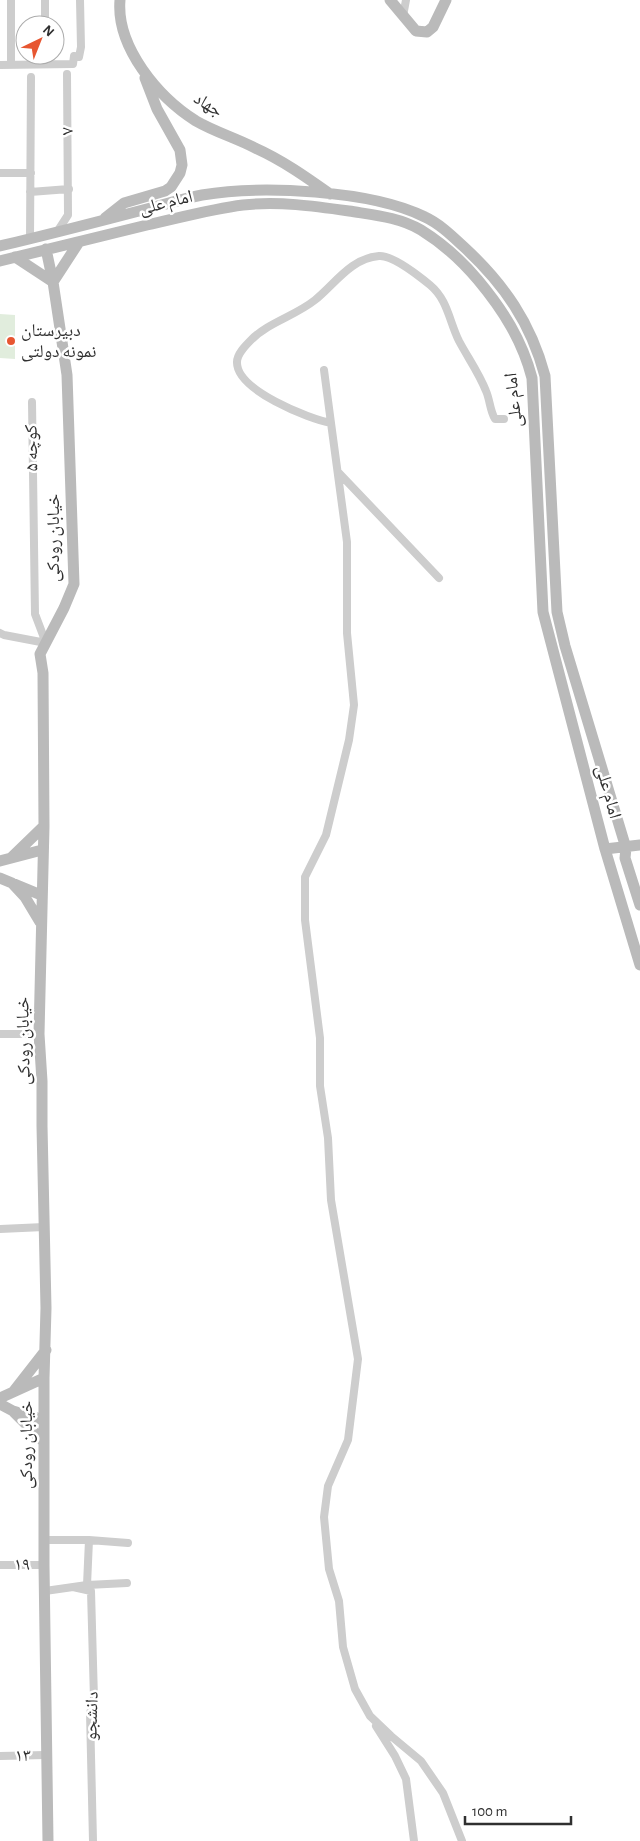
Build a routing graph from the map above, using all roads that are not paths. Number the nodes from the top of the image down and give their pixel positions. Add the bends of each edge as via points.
1 (11, 0) edge
2 (45, 0) edge
3 (80, 0) edge
4 (120, 0) edge
5 (390, 0) edge
6 (406, 0) edge
7 (446, 0) edge
8 (45, 15) edge
9 (403, 16) junction
10 (65, 64) edge
11 (0, 65) edge
12 (11, 65) junction
13 (15, 65) edge
14 (140, 68) junction
15 (67, 74) dead end
16 (30, 77) dead end
17 (0, 173) edge
18 (31, 173) junction
19 (69, 189) junction
20 (30, 192) junction
21 (330, 194) junction
22 (100, 221) junction
23 (57, 232) junction
24 (30, 239) junction
25 (80, 242) junction
26 (0, 246) edge
27 (46, 249) junction
28 (16, 257) junction
29 (0, 261) edge
30 (53, 282) junction
31 (324, 370) dead end
32 (32, 402) dead end
33 (504, 419) dead end
34 (331, 423) junction
35 (338, 472) junction
36 (439, 578) dead end
37 (557, 612) junction
38 (544, 615) junction
39 (1, 636) edge
40 (46, 643) junction
41 (44, 826) junction
42 (640, 845) edge
43 (626, 848) junction
44 (605, 849) junction
45 (42, 850) junction
46 (12, 857) junction
47 (0, 861) edge
48 (0, 878) edge
49 (12, 883) junction
50 (41, 895) junction
51 (640, 905) edge
52 (41, 923) junction
53 (640, 965) edge
54 (0, 1034) edge
55 (26, 1034) dead end
56 (44, 1227) junction
57 (0, 1229) edge
58 (46, 1350) junction
59 (44, 1378) junction
60 (14, 1391) junction
61 (0, 1398) edge
62 (0, 1404) edge
63 (13, 1411) junction
64 (44, 1420) junction
65 (44, 1442) junction
66 (45, 1540) junction
67 (89, 1540) junction
68 (128, 1543) dead end
69 (0, 1565) edge
70 (44, 1565) junction
71 (127, 1582) dead end
72 (89, 1588) junction
73 (44, 1590) junction
74 (370, 1716) junction
75 (46, 1755) junction
76 (0, 1756) edge
77 (48, 1841) edge
78 (93, 1841) edge
79 (414, 1841) edge
80 (462, 1841) edge

1 - 12 street
2 - 8 street
3 - 10 street via 81,47 78,57 74,56 73,64
4 - 14 main road, جهاد via 124,33
5 - 9 main road
6 - 9 street
7 - 9 main road via 433,27 427,32 416,31
11 - 12 street
12 - 13 street
14 - 21 main road, جهاد via 194,120 256,148 301,173
14 - 22 main road via 157,109 180,150 180,173 165,191 124,203
15 - 19 street, ۷
16 - 18 street
17 - 18 street
18 - 20 street
19 - 20 street
19 - 23 street, ۷ via 68,215
20 - 24 street
21 - 22 main road, امام علی via 244,191 202,195
21 - 37 main road, امام علی via 402,207 450,233 506,292 528,327 546,376
22 - 23 main road, امام علی
23 - 24 main road, امام علی
24 - 26 main road, امام علی
25 - 27 main road, امام علی
25 - 30 main road
25 - 38 main road, امام علی via 207,211 283,204 398,220 441,244 495,301 526,355 534,402
27 - 28 main road, امام علی
27 - 30 main road, خیابان رودکی
28 - 29 main road, امام علی
28 - 30 main road
30 - 40 main road, خیابان رودکی via 67,375 74,584
31 - 34 street
32 - 40 street, کوچه ۵ via 35,614
33 - 34 street via 495,420 492,415 485,389 438,292 393,259 379,256 358,263 313,302 261,331 242,350 237,362 246,382 268,397 287,408
34 - 35 street
35 - 36 street
35 - 74 street via 347,542 347,633 354,705 326,835 305,877 305,920 320,1038 320,1086 328,1138 332,1200 358,1359 348,1440 328,1486 324,1517 329,1569 339,1602 343,1647 355,1689
37 - 38 main road
37 - 43 main road, امام علی
38 - 44 main road, امام علی
39 - 40 street
40 - 41 main road, خیابان رودکی via 40,654 43,673
41 - 45 main road, خیابان رودکی
41 - 46 main road
42 - 43 main road
43 - 44 main road
43 - 51 main road, امام علی via 625,858
44 - 53 main road, امام علی
45 - 46 main road
45 - 50 main road, خیابان رودکی
46 - 47 main road
48 - 49 main road
49 - 50 main road
49 - 52 main road
50 - 52 main road, خیابان رودکی
52 - 56 main road, خیابان رودکی via 39,1034
54 - 55 street
56 - 57 street
56 - 58 main road, خیابان رودکی
58 - 59 main road, خیابان رودکی
58 - 60 main road
59 - 60 main road
59 - 64 main road, خیابان رودکی
60 - 61 main road
62 - 63 main road
63 - 64 main road
63 - 65 main road
64 - 65 main road, خیابان رودکی
65 - 66 main road, خیابان رودکی
66 - 67 street
66 - 70 main road, خیابان رودکی
67 - 68 street
67 - 72 street, دانشجو
69 - 70 street, ۱۹
70 - 73 main road, خیابان رودکی
71 - 72 street
72 - 73 street
72 - 78 street, دانشجو via 94,1699 90,1713
73 - 75 main road, خیابان رودکی
74 - 79 street via 406,1779
74 - 80 street via 421,1761 442,1793
75 - 76 street, ۱۳
75 - 77 main road, خیابان رودکی

